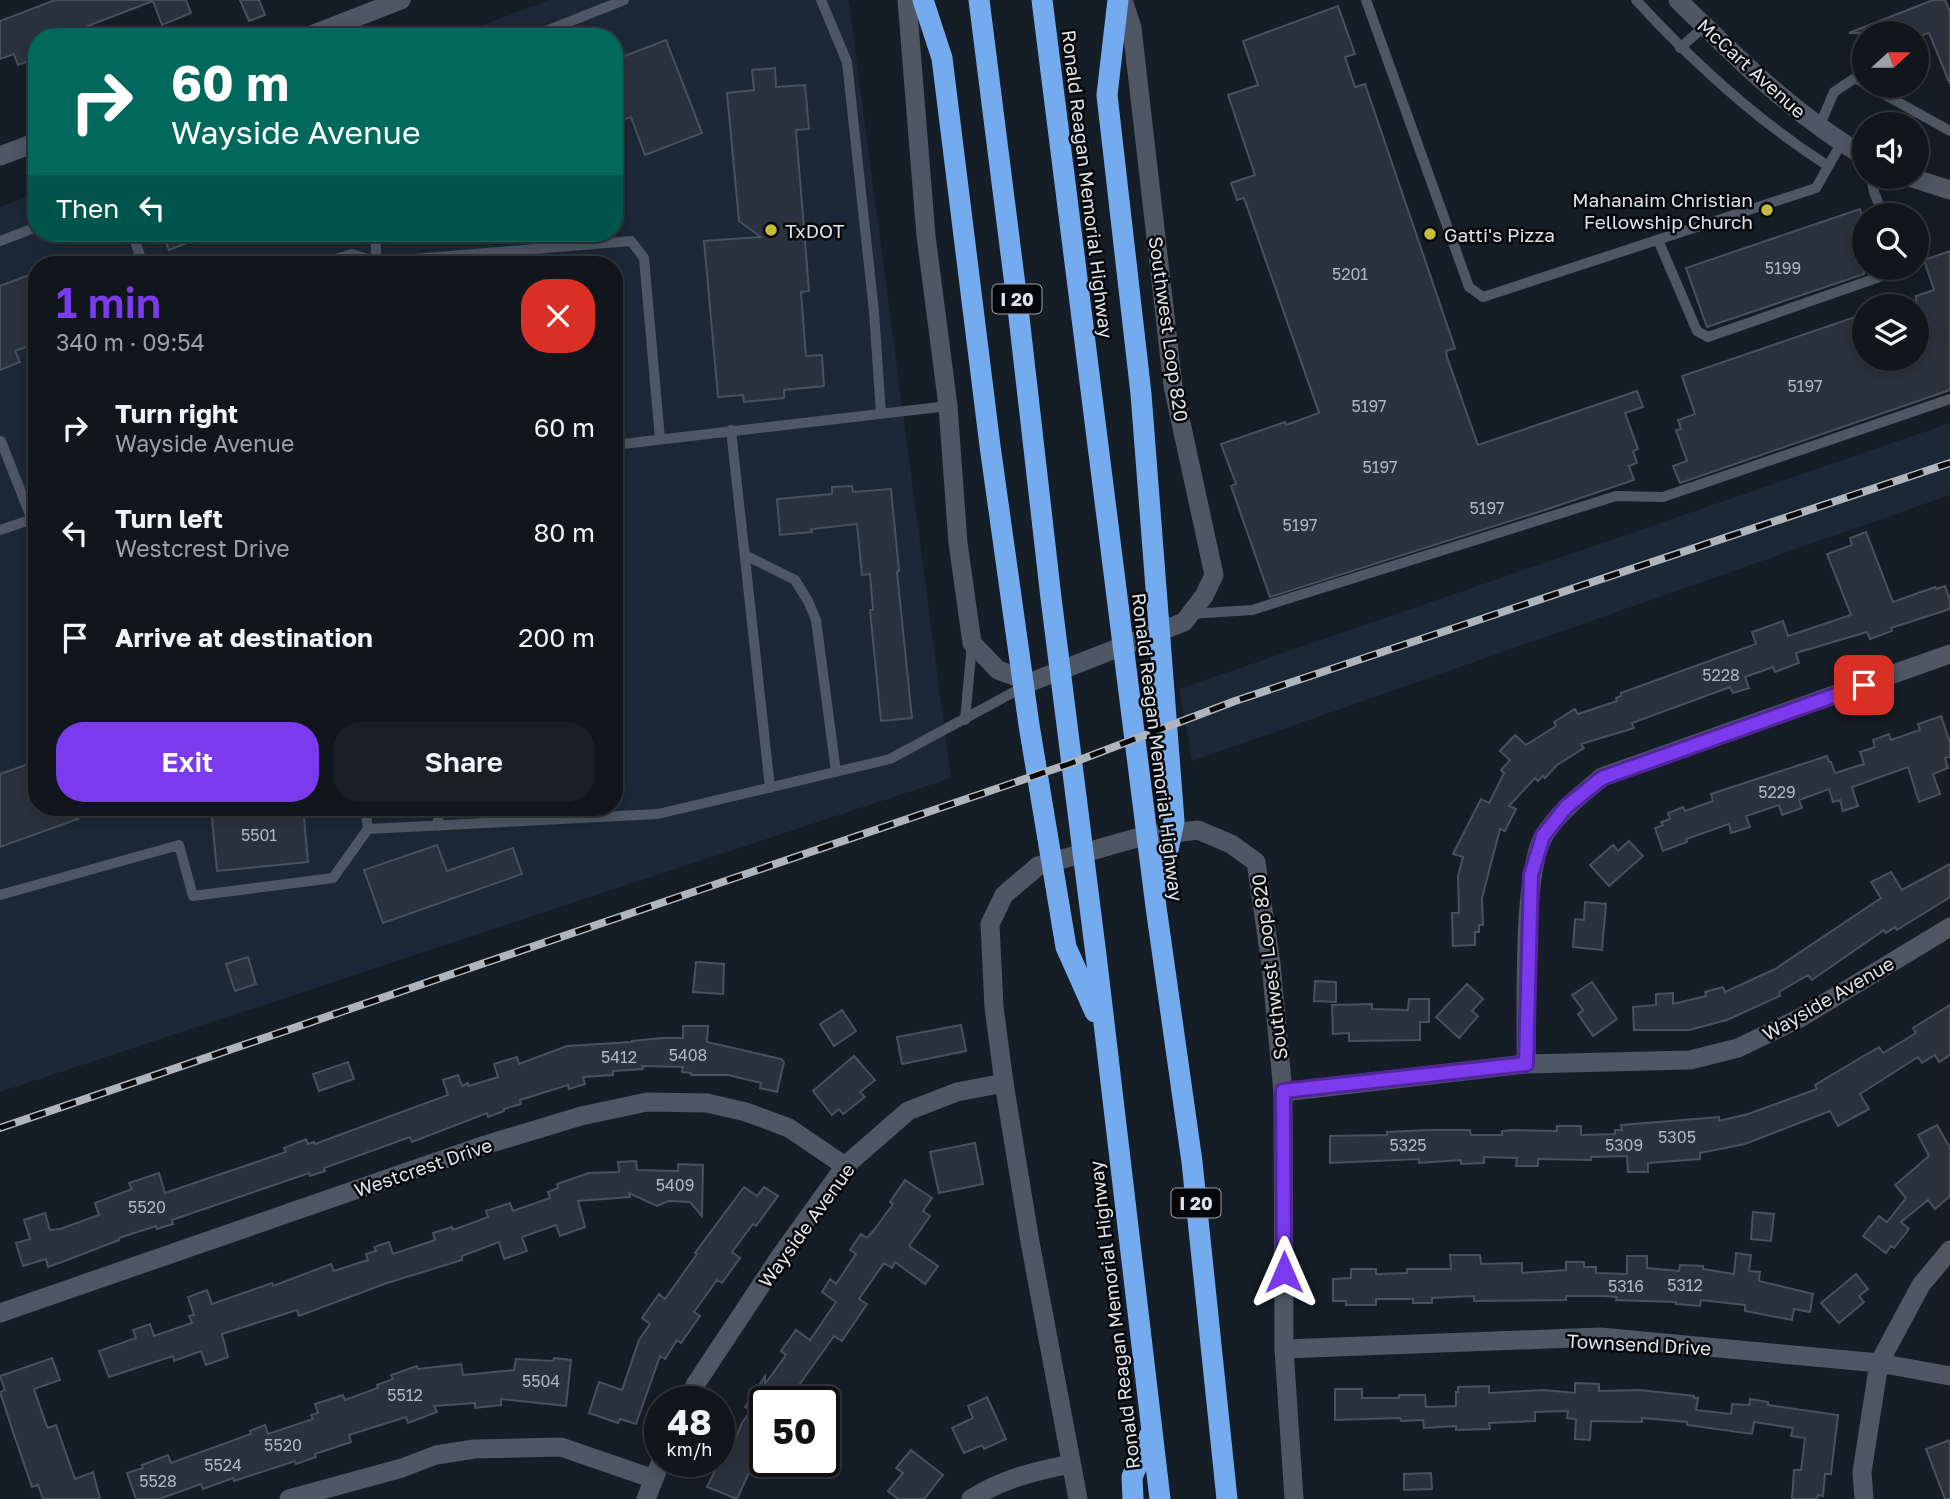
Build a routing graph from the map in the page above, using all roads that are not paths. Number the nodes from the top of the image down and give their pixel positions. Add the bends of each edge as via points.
1 (401, 0) edge
2 (624, 0) edge
3 (821, 0) edge
4 (907, 0) edge
5 (923, 0) edge
6 (979, 0) edge
7 (1042, 0) edge
8 (1120, 0) edge
9 (1366, 0) edge
10 (1636, 0) edge
11 (1678, 0) edge
12 (1705, 26) junction
13 (353, 28) edge
14 (554, 28) edge
15 (1680, 48) junction
16 (1852, 80) edge
17 (1891, 98) edge
18 (1819, 127) junction
19 (1950, 131) edge
20 (1842, 142) junction
21 (28, 145) edge
22 (1852, 148) edge
23 (0, 156) edge
24 (1828, 166) junction
25 (1929, 183) edge
26 (1950, 190) edge
27 (28, 230) edge
28 (1658, 240) junction
29 (0, 241) edge
30 (619, 242) edge
31 (623, 242) edge
32 (458, 256) edge
33 (1872, 280) edge
34 (1950, 399) edge
35 (948, 406) junction
36 (881, 414) junction
37 (731, 430) junction
38 (660, 439) junction
39 (1, 441) edge
40 (623, 444) edge
41 (28, 505) edge
42 (28, 521) edge
43 (0, 530) edge
44 (745, 555) junction
45 (1190, 614) junction
46 (972, 643) junction
47 (1950, 654) edge
48 (1031, 682) junction
49 (965, 720) junction
50 (836, 772) junction
51 (770, 788) junction
52 (366, 816) edge
53 (438, 816) edge
54 (618, 816) edge
55 (623, 816) edge
56 (439, 825) junction
57 (368, 829) junction
58 (0, 895) edge
59 (1156, 908) junction
60 (1950, 927) edge
61 (1104, 1031) junction
62 (1526, 1064) junction
63 (1004, 1083) junction
64 (1283, 1091) junction
65 (845, 1166) junction
66 (1950, 1250) edge
67 (0, 1313) edge
68 (1284, 1349) junction
69 (1879, 1363) junction
70 (1950, 1376) edge
71 (695, 1386) edge
72 (1150, 1433) junction
73 (1071, 1464) junction
74 (644, 1467) edge
75 (654, 1477) edge
76 (297, 1498) edge
77 (646, 1499) edge
78 (971, 1499) edge
79 (1078, 1499) edge
80 (1133, 1499) edge
81 (1160, 1499) edge
82 (1227, 1499) edge
83 (1294, 1499) edge
84 (1864, 1499) edge

1 - 13 street
2 - 14 lane
3 - 36 lane via 847,62
4 - 35 street via 926,236
5 - 61 highway via 942,58 1013,618 1066,947
6 - 61 highway, Ronald Reagan Memorial Highway / I 20
7 - 59 highway, Ronald Reagan Memorial Highway / I 20
8 - 45 street, Southwest Loop 820 via 1132,28 1173,386 1214,575
8 - 59 highway via 1107,95 1140,394 1174,821
9 - 28 lane via 1469,287 1483,297
10 - 15 lane
11 - 12 street, McCart Avenue
12 - 15 lane
12 - 18 street, McCart Avenue via 1762,82
15 - 24 lane via 1731,95
16 - 18 lane via 1834,92
17 - 19 lane
18 - 20 street, McCart Avenue
20 - 22 street, McCart Avenue
20 - 24 lane
21 - 23 street
24 - 28 lane via 1816,188
25 - 26 street
27 - 29 lane
28 - 33 lane via 1697,331 1708,337
30 - 32 lane
31 - 38 lane via 631,241 644,257
34 - 45 lane via 1663,497 1616,496 1252,610
35 - 36 lane
35 - 46 street via 958,543
36 - 37 lane
37 - 38 lane
37 - 44 lane
38 - 40 lane
39 - 41 lane
42 - 43 lane
44 - 50 lane via 795,580 816,620
44 - 51 lane
45 - 48 street, Southwest Loop 820 via 1184,622
46 - 48 street via 998,670
46 - 49 lane
47 - 62 street via 1602,778 1566,807 1543,836 1531,875
48 - 49 lane
49 - 50 lane via 891,759
50 - 51 lane
51 - 55 lane via 658,814
52 - 57 lane
53 - 56 lane
54 - 56 lane
56 - 57 lane
57 - 58 lane via 333,878 194,896 179,845
59 - 82 highway, Ronald Reagan Memorial Highway / I 20 via 1192,1162
60 - 62 street, Wayside Avenue via 1800,1018 1738,1048 1690,1060
61 - 72 highway, Ronald Reagan Memorial Highway / I 20
62 - 64 street, Wayside Avenue
63 - 64 street, Southwest Loop 820 via 989,935 1004,895 1038,866 1140,837 1198,830 1231,844 1256,862
63 - 65 street, Wayside Avenue via 957,1092 908,1111
63 - 73 street, Southwest Loop 820
64 - 68 street, Southwest Loop 820
65 - 67 street, Westcrest Drive via 789,1128 746,1112 707,1103 647,1102 485,1145
65 - 71 street, Wayside Avenue
66 - 69 street via 1921,1285
68 - 69 street, Townsend Drive via 1600,1337
68 - 83 street, Southwest Loop 820
69 - 70 street, Townsend Drive
69 - 84 street via 1862,1472
72 - 80 highway via 1132,1477
72 - 81 highway, Ronald Reagan Memorial Highway / I 20
73 - 78 street via 1031,1472 989,1487
73 - 79 street, Southwest Loop 820
74 - 76 street via 561,1447 474,1449 436,1455
75 - 77 street

